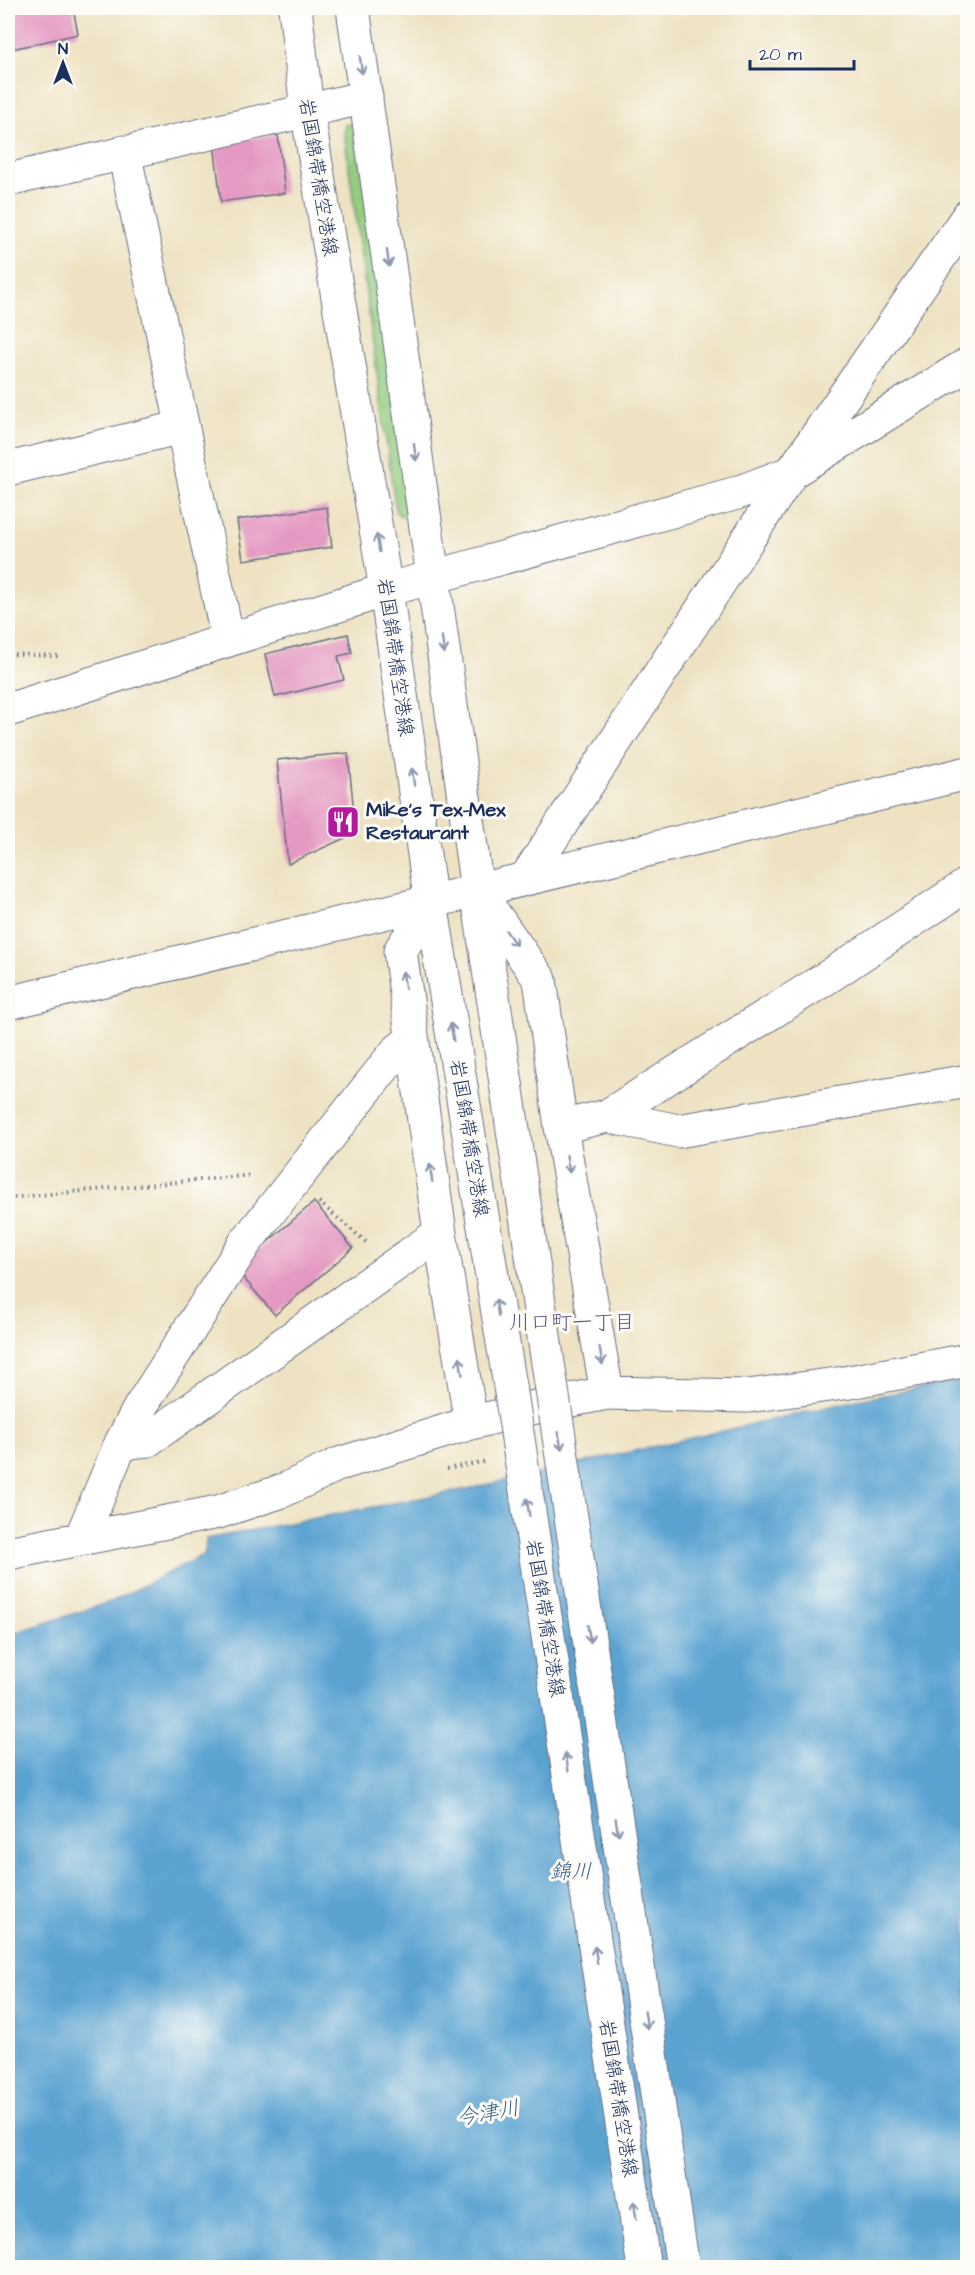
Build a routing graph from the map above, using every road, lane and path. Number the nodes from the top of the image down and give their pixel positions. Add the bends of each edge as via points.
1 (295, 8) edge
2 (353, 8) edge
3 (366, 97) junction
4 (307, 109) junction
5 (124, 152) junction
6 (8, 180) edge
7 (968, 216) edge
8 (968, 364) edge
9 (182, 427) junction
10 (8, 469) edge
11 (792, 472) junction
12 (433, 578) junction
13 (386, 590) junction
14 (228, 640) junction
15 (8, 710) edge
16 (968, 773) edge
17 (526, 878) junction
18 (968, 884) edge
19 (477, 891) junction
20 (430, 903) junction
21 (8, 1003) edge
22 (412, 1040) junction
23 (968, 1081) edge
24 (607, 1116) junction
25 (561, 1127) junction
26 (293, 1181) junction
27 (8, 1198) edge
28 (440, 1233) junction
29 (393, 1266) junction
30 (968, 1360) edge
31 (607, 1393) junction
32 (471, 1424) junction
33 (121, 1443) junction
34 (491, 1460) dead end
35 (444, 1469) dead end
36 (81, 1538) junction
37 (8, 1553) edge
38 (644, 2268) edge
39 (683, 2268) edge

1 - 4 street, 岩国錦帯橋空港線
2 -> 3 street, 岩国錦帯橋空港線
3 - 4 street
3 -> 12 street, 岩国錦帯橋空港線
4 - 5 street
13 -> 4 street, 岩国錦帯橋空港線
5 - 6 street
5 - 9 street
7 - 11 street
8 - 11 street
9 - 10 street
9 - 14 street
11 - 12 street via 737,493
11 - 17 street
12 - 13 street
12 -> 19 street, 岩国錦帯橋空港線
13 - 14 street
20 -> 13 street, 岩国錦帯橋空港線
14 - 15 street
16 - 17 street
17 - 19 street
18 - 24 street
19 - 20 street
19 -> 25 street via 540,980
19 -> 39 street, 岩国錦帯橋空港線, bridge
20 - 21 street
22 -> 20 street via 400,951
38 -> 20 street, 岩国錦帯橋空港線, bridge via 510,1386
22 - 26 street via 396,1052
28 -> 22 street
23 - 24 street via 678,1131
24 - 25 street
25 -> 31 street
26 - 27 path via 247,1175
26 - 29 path
26 - 33 street via 245,1243
28 - 29 street
32 -> 28 street
29 - 33 street via 148,1440
30 - 31 street via 748,1396
31 - 32 street
32 - 36 street via 339,1464 282,1491 218,1512
33 - 36 street
34 - 35 path
36 - 37 street

